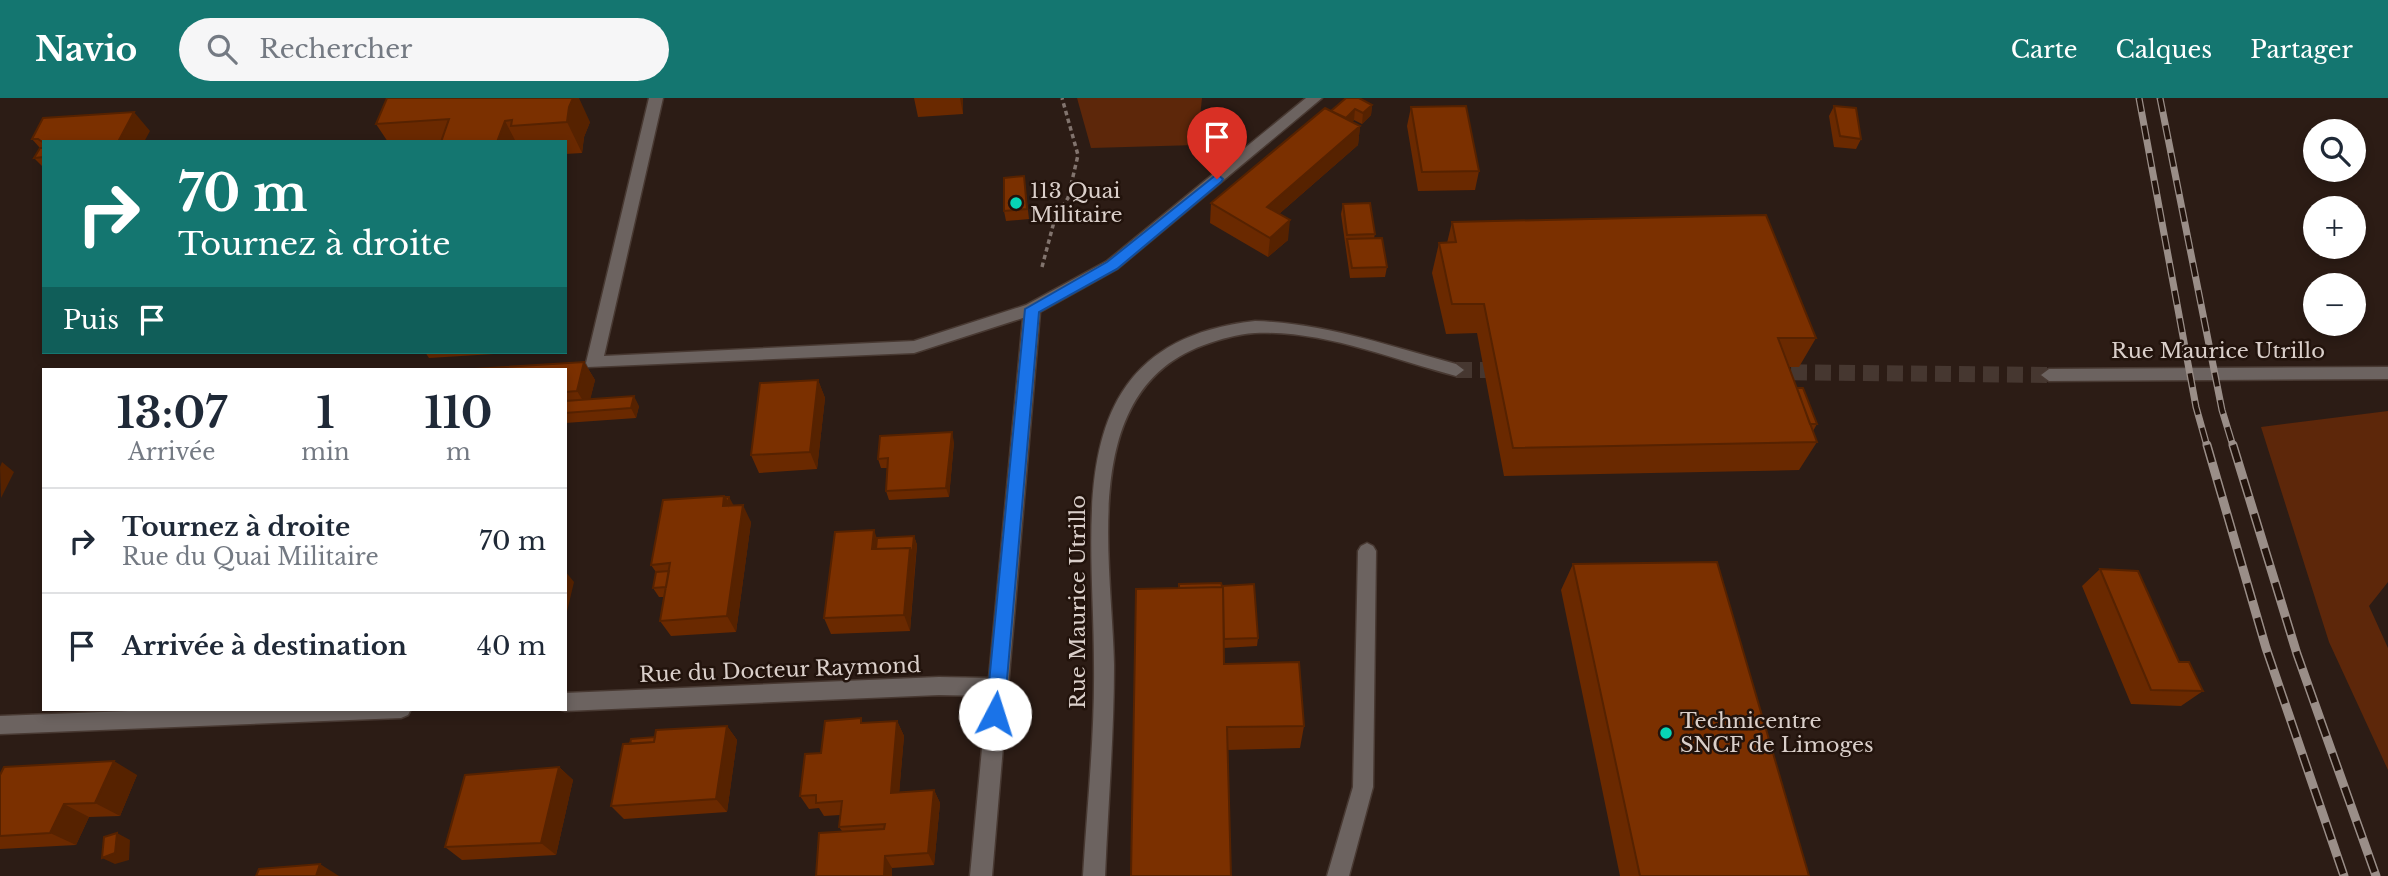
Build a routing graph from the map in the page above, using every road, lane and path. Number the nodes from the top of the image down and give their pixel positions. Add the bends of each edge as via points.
1 (656, 98) edge
2 (1062, 98) edge
3 (1315, 98) edge
4 (1032, 309) junction
5 (1456, 370) tunnel mouth
6 (2388, 373) edge
7 (2049, 375) tunnel mouth
8 (1367, 551) dead end
9 (997, 687) junction
10 (567, 702) edge
11 (351, 711) edge
12 (0, 725) edge
13 (981, 876) edge
14 (1094, 876) edge
15 (1338, 876) edge

1 - 4 street via 587,364 914,347
2 - 4 path via 1078,155 1068,198 1051,231
3 - 4 street via 1112,265
4 - 9 street
5 - 14 street, Rue Maurice Utrillo via 1300,330 1264,328 1229,330 1188,342 1138,378 1120,406 1108,439 1098,500 1104,665
6 - 7 street, Rue Maurice Utrillo
8 - 15 street via 1363,786
9 - 10 street, Rue du Docteur Raymond
9 - 13 street
11 - 12 street

